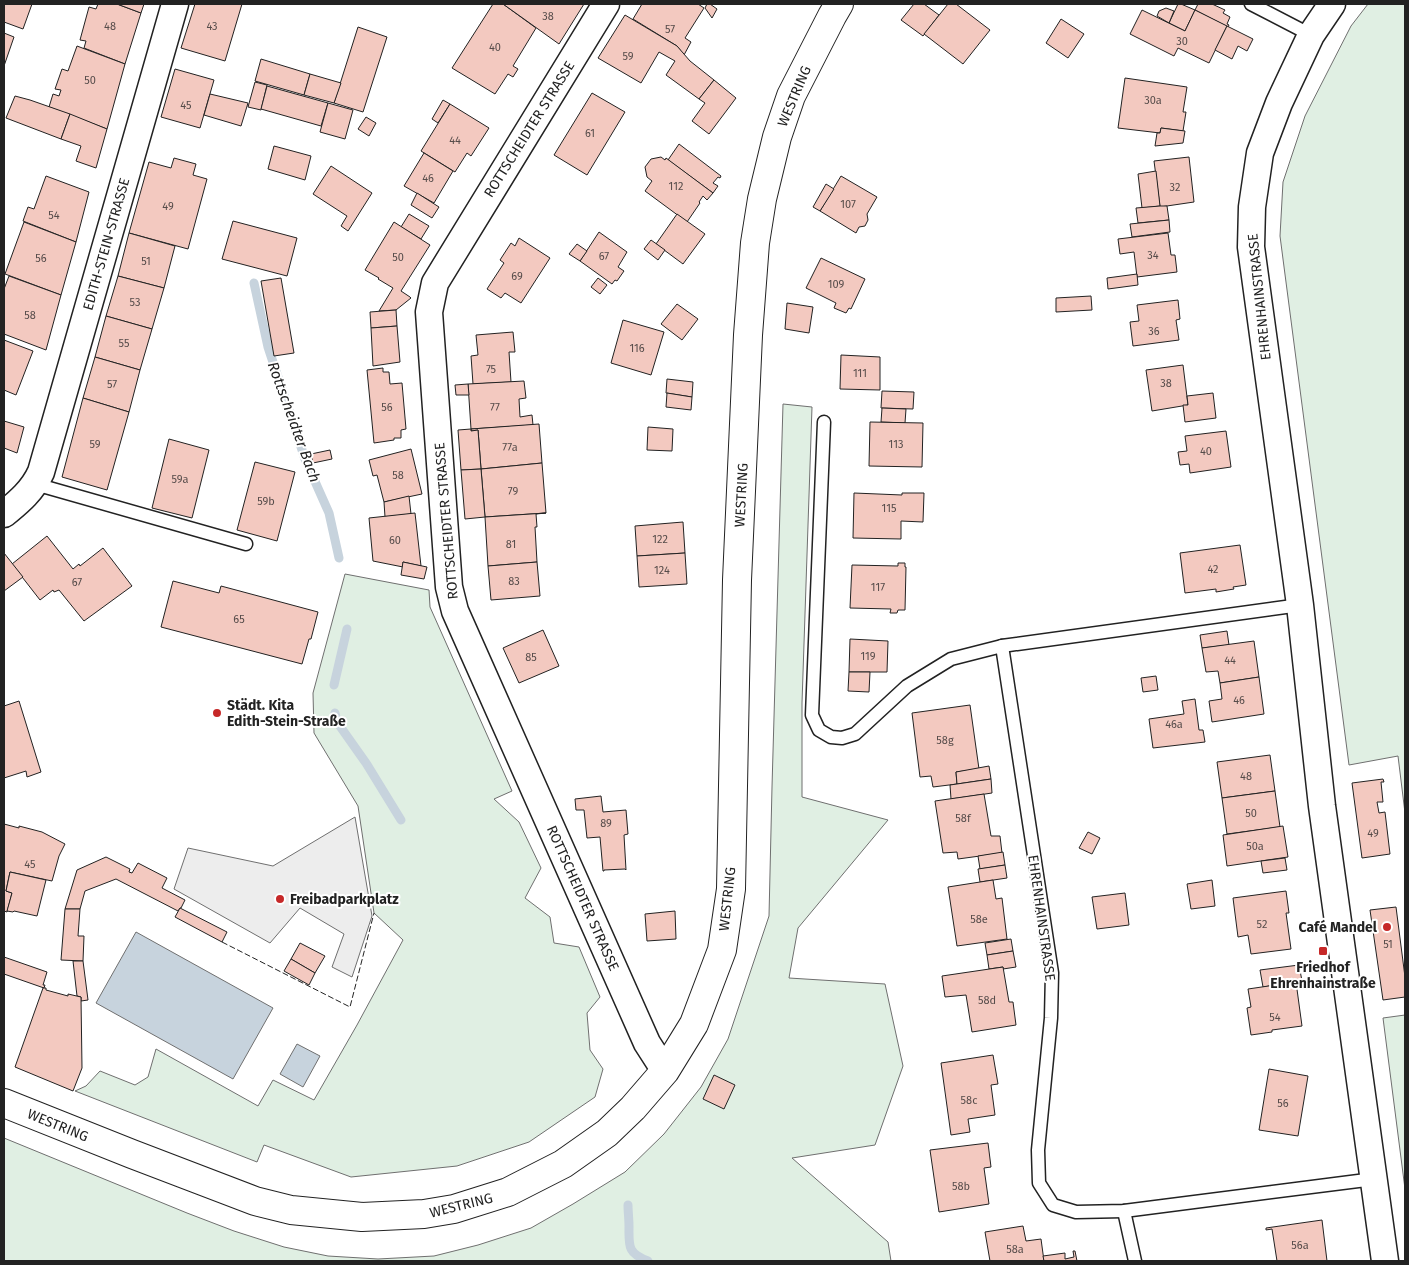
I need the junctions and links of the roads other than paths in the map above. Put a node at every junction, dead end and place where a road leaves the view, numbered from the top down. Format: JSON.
{"nodes":[{"id":1,"x":175,"y":4,"type":"edge"},
{"id":2,"x":606,"y":4,"type":"edge"},
{"id":3,"x":840,"y":4,"type":"edge"},
{"id":4,"x":1251,"y":4,"type":"edge"},
{"id":5,"x":1332,"y":4,"type":"edge"},
{"id":6,"x":1311,"y":34,"type":"junction"},
{"id":7,"x":824,"y":422,"type":"dead end"},
{"id":8,"x":35,"y":484,"type":"junction"},
{"id":9,"x":4,"y":514,"type":"edge"},
{"id":10,"x":246,"y":544,"type":"dead end"},
{"id":11,"x":1300,"y":605,"type":"junction"},
{"id":12,"x":1002,"y":646,"type":"junction"},
{"id":13,"x":665,"y":1071,"type":"junction"},
{"id":14,"x":4,"y":1103,"type":"edge"},
{"id":15,"x":1374,"y":1178,"type":"junction"},
{"id":16,"x":1124,"y":1212,"type":"junction"},
{"id":17,"x":1135,"y":1261,"type":"edge"},
{"id":18,"x":1385,"y":1261,"type":"edge"}],
"edges":[{"from":1,"to":8,"type":"street","name":"EDITH-STEIN-STRASSE"},
{"from":2,"to":13,"type":"street","name":"ROTTSCHEIDTER STRASSE"},
{"from":3,"to":13,"type":"main road","name":"WESTRING"},
{"from":4,"to":6,"type":"lane"},
{"from":5,"to":6,"type":"street","name":"EHRENHAINSTRASSE"},
{"from":6,"to":11,"type":"street","name":"EHRENHAINSTRASSE"},
{"from":7,"to":12,"type":"lane"},
{"from":8,"to":9,"type":"street","name":"EDITH-STEIN-STRASSE"},
{"from":8,"to":10,"type":"lane"},
{"from":11,"to":12,"type":"lane"},
{"from":11,"to":15,"type":"street","name":"EHRENHAINSTRASSE"},
{"from":12,"to":16,"type":"lane","name":"EHRENHAINSTRASSE"},
{"from":13,"to":14,"type":"main road","name":"WESTRING"},
{"from":15,"to":16,"type":"lane","name":"EHRENHAINSTRASSE"},
{"from":15,"to":18,"type":"street","name":"EHRENHAINSTRASSE"},
{"from":16,"to":17,"type":"lane"}]}
